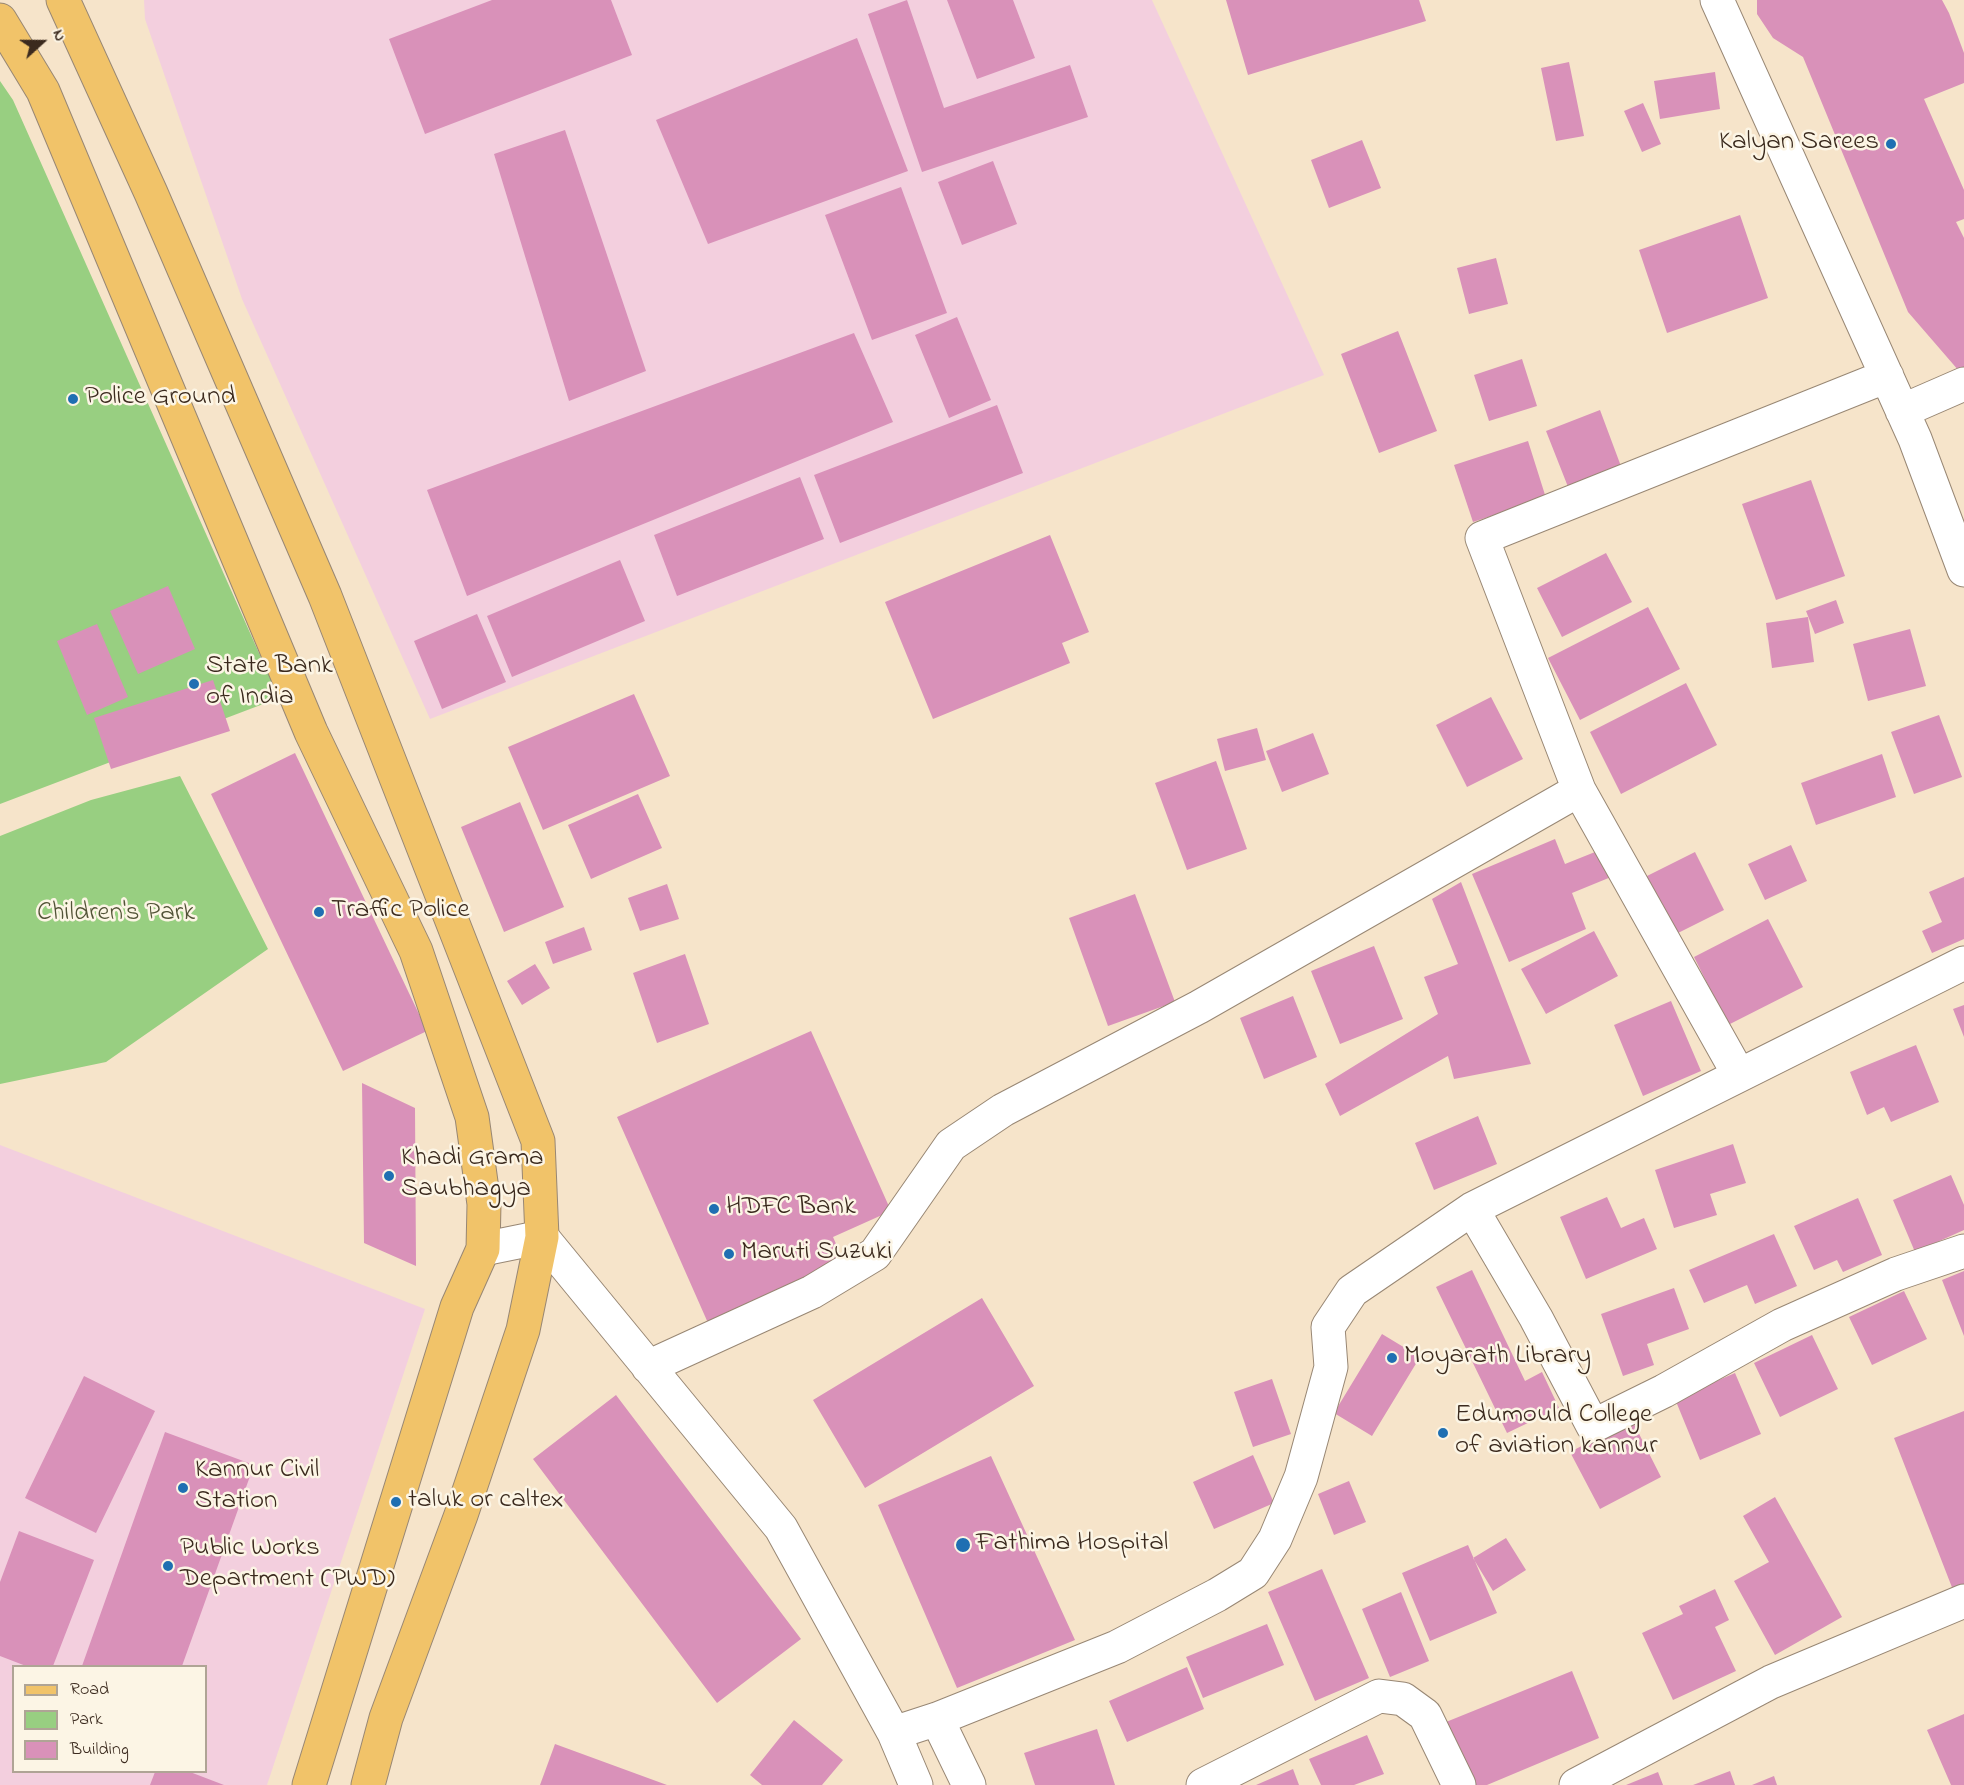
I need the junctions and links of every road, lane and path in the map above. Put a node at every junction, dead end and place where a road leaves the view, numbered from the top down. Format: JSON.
{"nodes":[{"id":1,"x":63,"y":0,"type":"edge"},
{"id":2,"x":1717,"y":0,"type":"edge"},
{"id":3,"x":0,"y":20,"type":"edge"},
{"id":4,"x":1887,"y":376,"type":"junction"},
{"id":5,"x":1964,"y":384,"type":"edge"},
{"id":6,"x":1902,"y":411,"type":"junction"},
{"id":7,"x":1964,"y":570,"type":"edge"},
{"id":8,"x":1579,"y":790,"type":"junction"},
{"id":9,"x":1964,"y":963,"type":"edge"},
{"id":10,"x":1740,"y":1075,"type":"junction"},
{"id":11,"x":1472,"y":1209,"type":"junction"},
{"id":12,"x":542,"y":1237,"type":"junction"},
{"id":13,"x":483,"y":1249,"type":"junction"},
{"id":14,"x":1964,"y":1251,"type":"edge"},
{"id":15,"x":648,"y":1367,"type":"junction"},
{"id":16,"x":1964,"y":1601,"type":"edge"},
{"id":17,"x":937,"y":1719,"type":"junction"},
{"id":18,"x":894,"y":1733,"type":"junction"},
{"id":19,"x":309,"y":1785,"type":"edge"},
{"id":20,"x":368,"y":1785,"type":"edge"},
{"id":21,"x":916,"y":1785,"type":"edge"},
{"id":22,"x":969,"y":1785,"type":"edge"},
{"id":23,"x":1203,"y":1785,"type":"edge"},
{"id":24,"x":1459,"y":1785,"type":"edge"},
{"id":25,"x":1576,"y":1785,"type":"edge"}],
"edges":[{"from":1,"to":12,"type":"main road"},
{"from":2,"to":4,"type":"street"},
{"from":3,"to":13,"type":"main road"},
{"from":4,"to":6,"type":"street"},
{"from":4,"to":8,"type":"street"},
{"from":5,"to":6,"type":"street"},
{"from":6,"to":7,"type":"street"},
{"from":8,"to":10,"type":"street"},
{"from":8,"to":15,"type":"street"},
{"from":9,"to":10,"type":"street"},
{"from":10,"to":11,"type":"street"},
{"from":11,"to":14,"type":"street"},
{"from":11,"to":17,"type":"street"},
{"from":12,"to":13,"type":"street"},
{"from":12,"to":15,"type":"street"},
{"from":12,"to":20,"type":"main road"},
{"from":13,"to":19,"type":"main road"},
{"from":15,"to":18,"type":"street"},
{"from":16,"to":25,"type":"street"},
{"from":17,"to":18,"type":"street"},
{"from":17,"to":22,"type":"street"},
{"from":18,"to":21,"type":"street"},
{"from":23,"to":24,"type":"street"}]}
